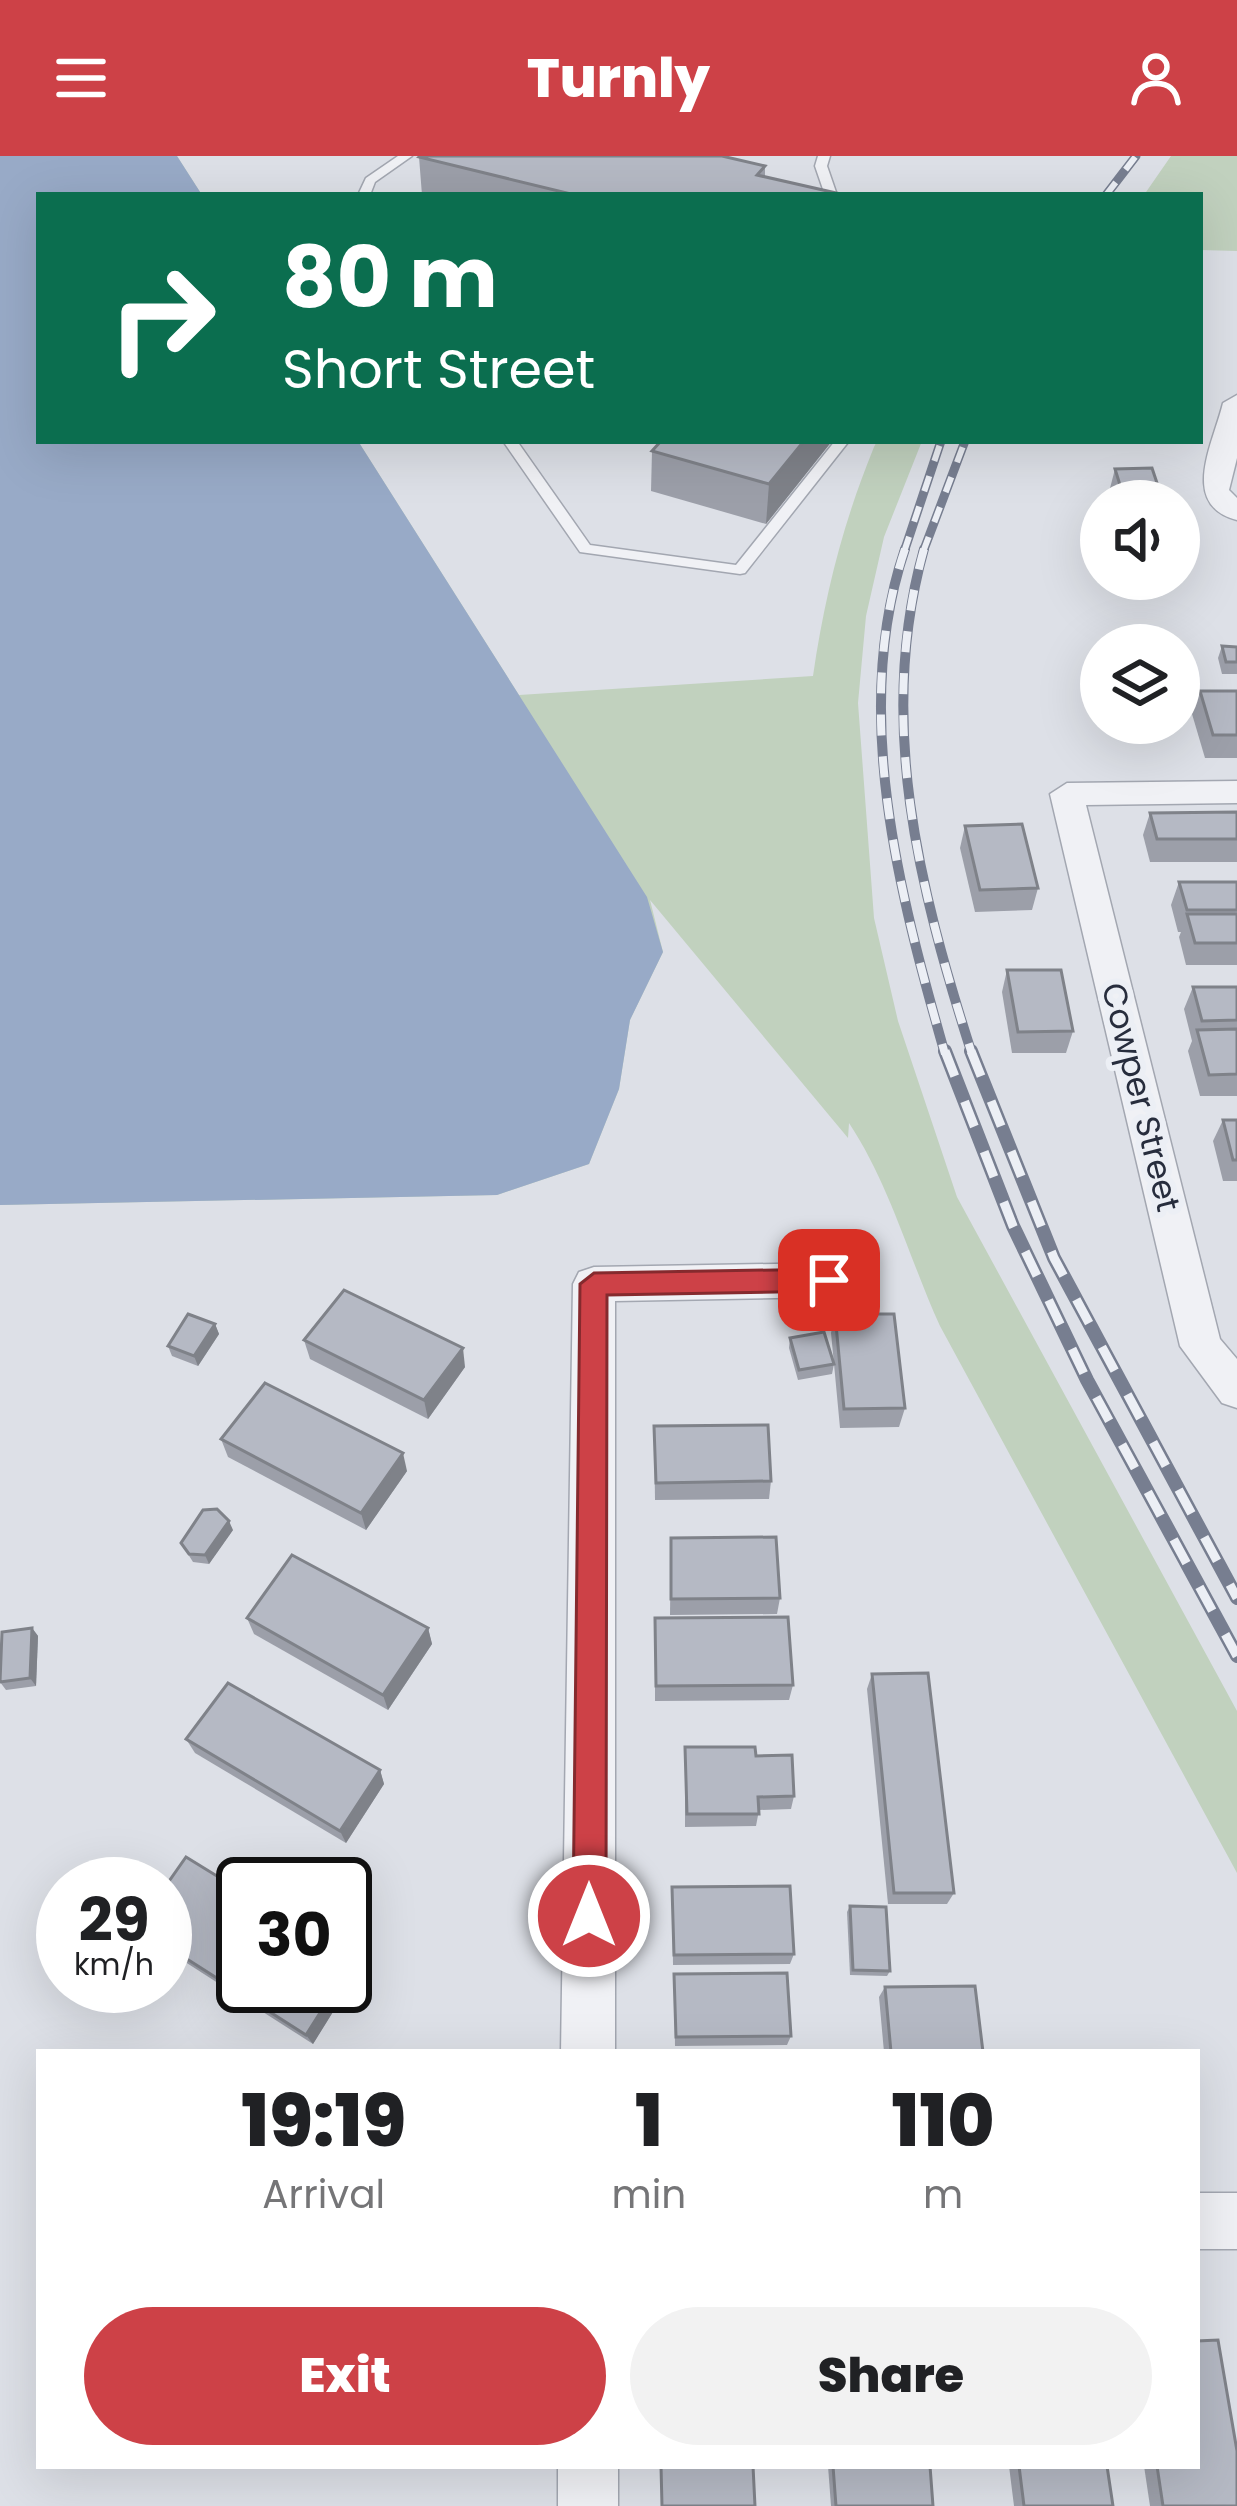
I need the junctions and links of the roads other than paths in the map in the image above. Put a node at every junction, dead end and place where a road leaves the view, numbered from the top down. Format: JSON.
{"nodes":[{"id":1,"x":406,"y":156,"type":"edge"},
{"id":2,"x":824,"y":156,"type":"edge"},
{"id":3,"x":365,"y":192,"type":"edge"},
{"id":4,"x":830,"y":192,"type":"edge"},
{"id":5,"x":1237,"y":404,"type":"edge"},
{"id":6,"x":512,"y":444,"type":"edge"},
{"id":7,"x":840,"y":444,"type":"edge"},
{"id":8,"x":1237,"y":511,"type":"edge"},
{"id":9,"x":1237,"y":792,"type":"edge"},
{"id":10,"x":829,"y":1280,"type":"dead end"},
{"id":11,"x":1237,"y":1390,"type":"edge"},
{"id":12,"x":588,"y":2049,"type":"edge"},
{"id":13,"x":1200,"y":2221,"type":"edge"},
{"id":14,"x":1237,"y":2221,"type":"edge"},
{"id":15,"x":588,"y":2469,"type":"edge"},
{"id":16,"x":588,"y":2506,"type":"edge"}],
"edges":[{"from":1,"to":3,"type":"lane"},
{"from":2,"to":4,"type":"lane"},
{"from":5,"to":8,"type":"street"},
{"from":6,"to":7,"type":"lane"},
{"from":9,"to":11,"type":"street","name":"Cowper Street"},
{"from":10,"to":12,"type":"street"},
{"from":13,"to":14,"type":"street"},
{"from":15,"to":16,"type":"street"}]}
